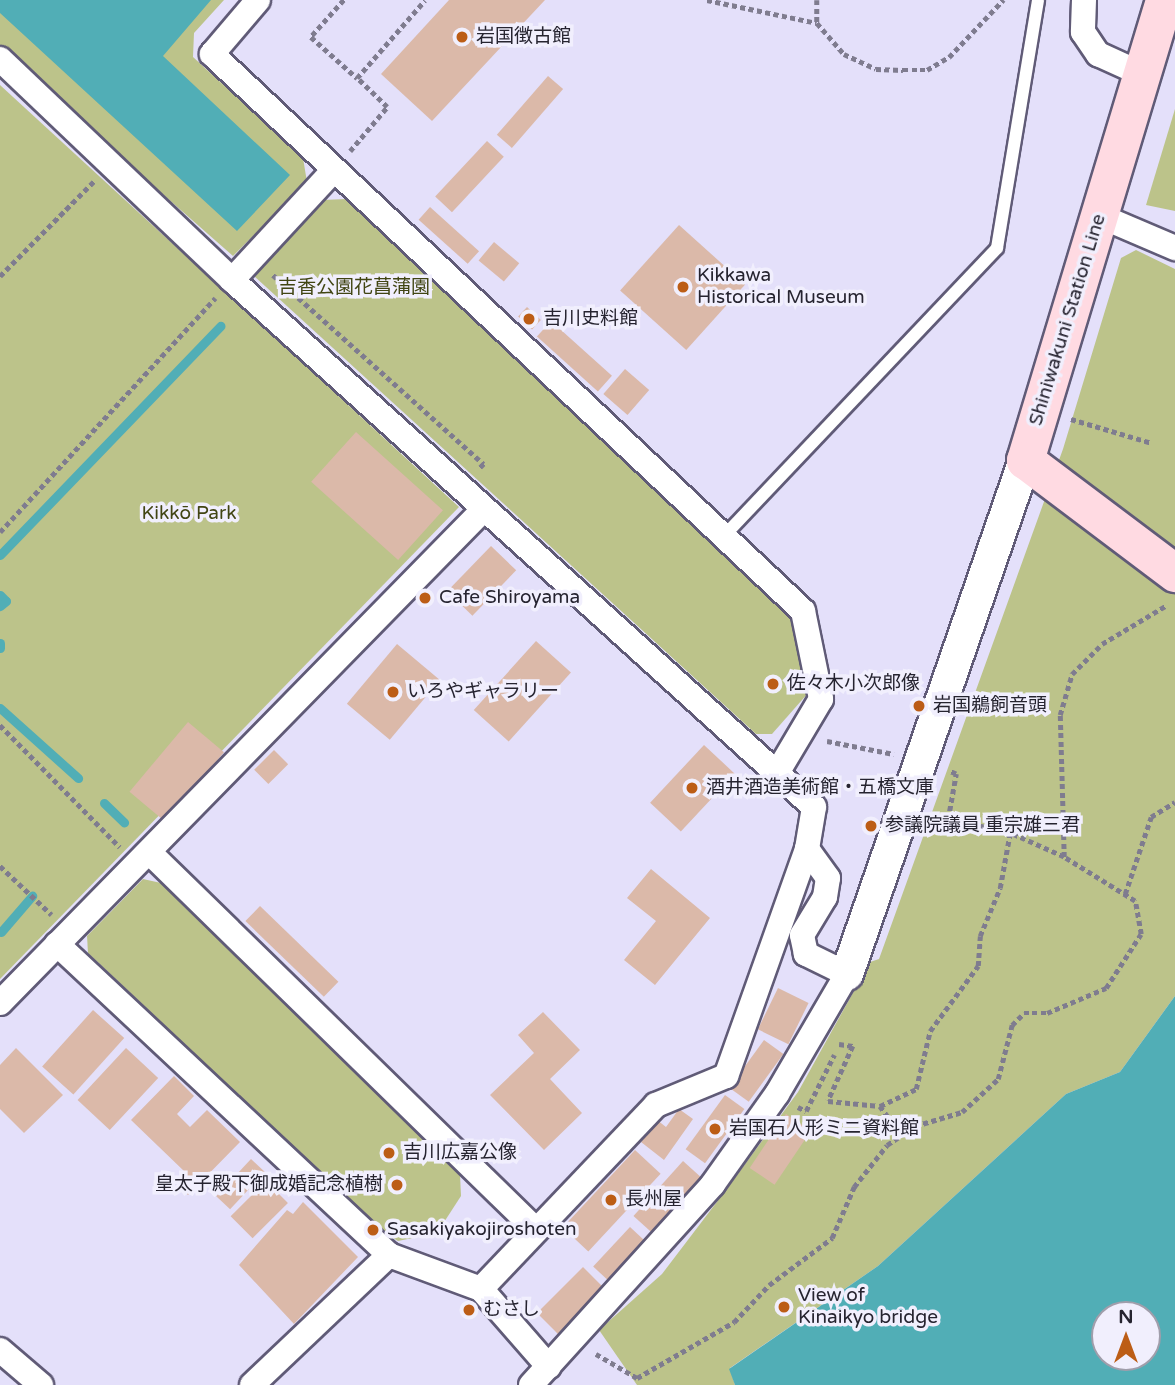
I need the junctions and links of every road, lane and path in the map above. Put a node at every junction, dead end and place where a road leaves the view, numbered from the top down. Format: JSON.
{"nodes":[{"id":1,"x":258,"y":0,"type":"edge"},
{"id":2,"x":344,"y":0,"type":"edge"},
{"id":3,"x":425,"y":0,"type":"edge"},
{"id":4,"x":707,"y":0,"type":"edge"},
{"id":5,"x":817,"y":0,"type":"edge"},
{"id":6,"x":1003,"y":0,"type":"edge"},
{"id":7,"x":1038,"y":0,"type":"edge"},
{"id":8,"x":1084,"y":0,"type":"edge"},
{"id":9,"x":1164,"y":0,"type":"edge"},
{"id":10,"x":817,"y":23,"type":"junction"},
{"id":11,"x":0,"y":59,"type":"edge"},
{"id":12,"x":1144,"y":75,"type":"junction"},
{"id":13,"x":357,"y":78,"type":"junction"},
{"id":14,"x":112,"y":163,"type":"junction"},
{"id":15,"x":332,"y":172,"type":"junction"},
{"id":16,"x":1100,"y":216,"type":"junction"},
{"id":17,"x":1175,"y":248,"type":"edge"},
{"id":18,"x":273,"y":275,"type":"dead end"},
{"id":19,"x":0,"y":276,"type":"edge"},
{"id":20,"x":232,"y":279,"type":"junction"},
{"id":21,"x":1040,"y":411,"type":"junction"},
{"id":22,"x":1152,"y":443,"type":"dead end"},
{"id":23,"x":1025,"y":460,"type":"junction"},
{"id":24,"x":484,"y":464,"type":"dead end"},
{"id":25,"x":483,"y":510,"type":"junction"},
{"id":26,"x":0,"y":532,"type":"edge"},
{"id":27,"x":723,"y":537,"type":"junction"},
{"id":28,"x":1165,"y":565,"type":"edge"},
{"id":29,"x":1175,"y":603,"type":"edge"},
{"id":30,"x":0,"y":725,"type":"edge"},
{"id":31,"x":804,"y":727,"type":"junction"},
{"id":32,"x":924,"y":760,"type":"junction"},
{"id":33,"x":777,"y":773,"type":"junction"},
{"id":34,"x":1175,"y":802,"type":"edge"},
{"id":35,"x":948,"y":819,"type":"dead end"},
{"id":36,"x":1010,"y":833,"type":"junction"},
{"id":37,"x":807,"y":849,"type":"junction"},
{"id":38,"x":1065,"y":857,"type":"junction"},
{"id":39,"x":143,"y":858,"type":"junction"},
{"id":40,"x":0,"y":866,"type":"edge"},
{"id":41,"x":1125,"y":894,"type":"junction"},
{"id":42,"x":64,"y":938,"type":"junction"},
{"id":43,"x":847,"y":974,"type":"junction"},
{"id":44,"x":0,"y":1003,"type":"edge"},
{"id":45,"x":777,"y":1094,"type":"junction"},
{"id":46,"x":880,"y":1106,"type":"junction"},
{"id":47,"x":901,"y":1134,"type":"junction"},
{"id":48,"x":535,"y":1229,"type":"junction"},
{"id":49,"x":389,"y":1255,"type":"junction"},
{"id":50,"x":481,"y":1289,"type":"junction"},
{"id":51,"x":0,"y":1350,"type":"edge"},
{"id":52,"x":613,"y":1362,"type":"dead end"},
{"id":53,"x":549,"y":1367,"type":"junction"},
{"id":54,"x":41,"y":1385,"type":"edge"},
{"id":55,"x":252,"y":1385,"type":"edge"},
{"id":56,"x":531,"y":1385,"type":"edge"}],
"edges":[{"from":1,"to":15,"type":"street"},
{"from":2,"to":13,"type":"path"},
{"from":3,"to":13,"type":"path"},
{"from":4,"to":10,"type":"path"},
{"from":5,"to":10,"type":"path"},
{"from":6,"to":10,"type":"path"},
{"from":7,"to":27,"type":"lane"},
{"from":8,"to":12,"type":"street"},
{"from":9,"to":12,"type":"main road","name":"Shiniwakuni Station Line"},
{"from":11,"to":14,"type":"street"},
{"from":12,"to":16,"type":"main road","name":"Shiniwakuni Station Line"},
{"from":13,"to":15,"type":"path"},
{"from":14,"to":19,"type":"path"},
{"from":14,"to":20,"type":"street"},
{"from":15,"to":20,"type":"street"},
{"from":15,"to":27,"type":"street"},
{"from":16,"to":17,"type":"street"},
{"from":16,"to":21,"type":"main road","name":"Shiniwakuni Station Line"},
{"from":18,"to":24,"type":"path"},
{"from":20,"to":25,"type":"street"},
{"from":20,"to":26,"type":"path"},
{"from":21,"to":22,"type":"path"},
{"from":21,"to":23,"type":"main road","name":"Shiniwakuni Station Line"},
{"from":23,"to":28,"type":"main road"},
{"from":23,"to":32,"type":"street"},
{"from":25,"to":33,"type":"street"},
{"from":25,"to":39,"type":"street"},
{"from":27,"to":31,"type":"street"},
{"from":29,"to":38,"type":"path"},
{"from":30,"to":39,"type":"path"},
{"from":31,"to":32,"type":"path"},
{"from":31,"to":33,"type":"street"},
{"from":32,"to":43,"type":"street"},
{"from":33,"to":37,"type":"street"},
{"from":34,"to":41,"type":"path"},
{"from":35,"to":36,"type":"path"},
{"from":36,"to":38,"type":"path"},
{"from":36,"to":46,"type":"path"},
{"from":37,"to":43,"type":"street"},
{"from":37,"to":48,"type":"street"},
{"from":38,"to":41,"type":"path"},
{"from":39,"to":42,"type":"street"},
{"from":39,"to":48,"type":"street"},
{"from":40,"to":42,"type":"path"},
{"from":41,"to":47,"type":"path"},
{"from":42,"to":44,"type":"street"},
{"from":42,"to":49,"type":"street"},
{"from":43,"to":45,"type":"street"},
{"from":45,"to":46,"type":"path"},
{"from":45,"to":53,"type":"street"},
{"from":46,"to":47,"type":"path"},
{"from":47,"to":52,"type":"path"},
{"from":48,"to":50,"type":"street"},
{"from":49,"to":50,"type":"street"},
{"from":49,"to":55,"type":"street"},
{"from":50,"to":53,"type":"street"},
{"from":51,"to":54,"type":"street"},
{"from":53,"to":56,"type":"street"}]}
